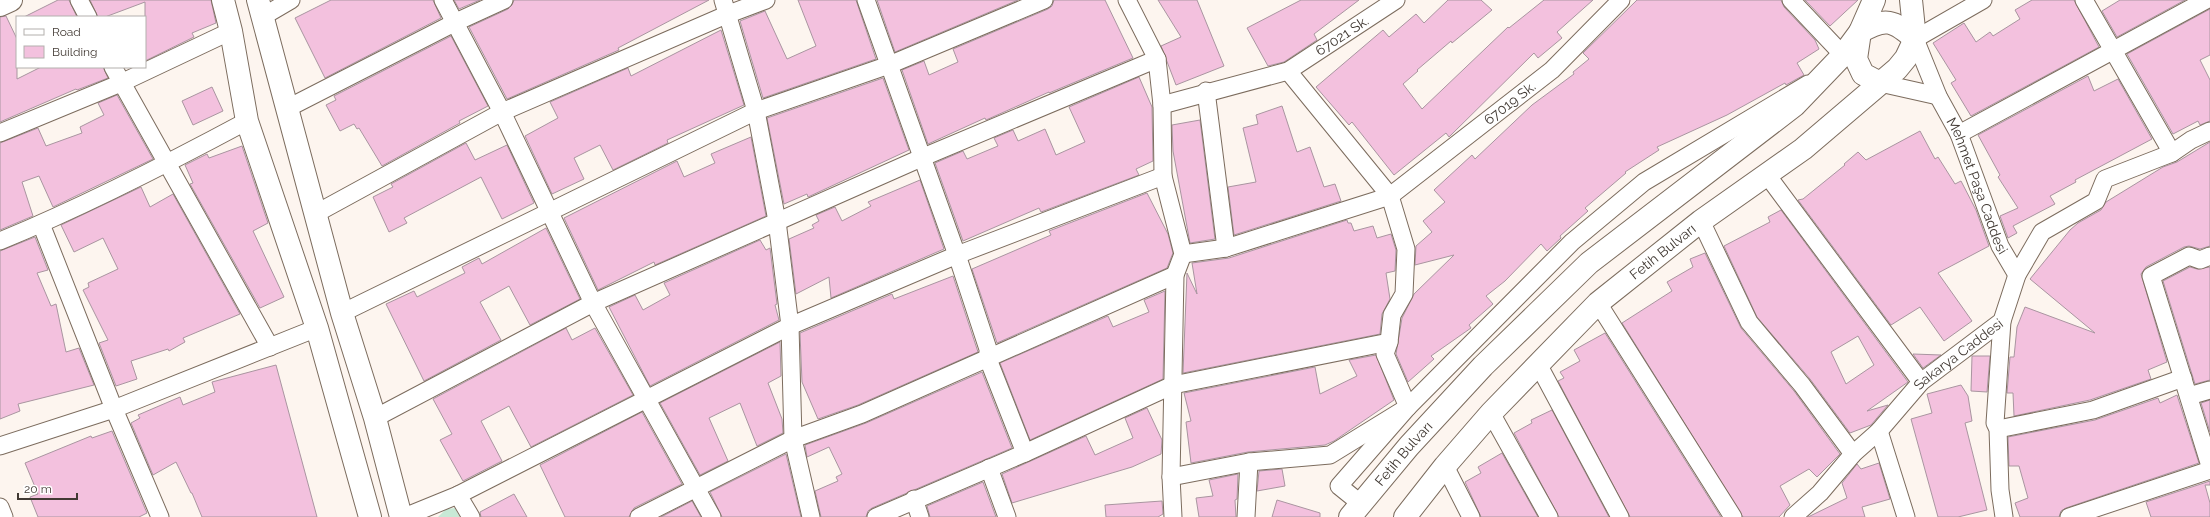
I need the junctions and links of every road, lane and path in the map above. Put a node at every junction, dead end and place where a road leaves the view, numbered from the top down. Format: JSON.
{"nodes":[{"id":1,"x":11,"y":0,"type":"edge"},
{"id":2,"x":79,"y":0,"type":"edge"},
{"id":3,"x":223,"y":0,"type":"edge"},
{"id":4,"x":291,"y":0,"type":"edge"},
{"id":5,"x":443,"y":0,"type":"edge"},
{"id":6,"x":504,"y":0,"type":"edge"},
{"id":7,"x":766,"y":0,"type":"edge"},
{"id":8,"x":866,"y":0,"type":"edge"},
{"id":9,"x":1044,"y":0,"type":"edge"},
{"id":10,"x":1127,"y":0,"type":"edge"},
{"id":11,"x":1396,"y":0,"type":"edge"},
{"id":12,"x":1620,"y":0,"type":"edge"},
{"id":13,"x":1791,"y":0,"type":"edge"},
{"id":14,"x":1874,"y":0,"type":"edge"},
{"id":15,"x":1911,"y":0,"type":"edge"},
{"id":16,"x":1982,"y":0,"type":"edge"},
{"id":17,"x":2084,"y":0,"type":"edge"},
{"id":18,"x":2206,"y":0,"type":"edge"},
{"id":19,"x":0,"y":4,"type":"edge"},
{"id":20,"x":260,"y":8,"type":"edge"},
{"id":21,"x":725,"y":8,"type":"edge"},
{"id":22,"x":87,"y":16,"type":"edge"},
{"id":23,"x":456,"y":22,"type":"junction"},
{"id":24,"x":232,"y":32,"type":"junction"},
{"id":25,"x":1860,"y":32,"type":"junction"},
{"id":26,"x":1915,"y":39,"type":"junction"},
{"id":27,"x":2113,"y":51,"type":"junction"},
{"id":28,"x":1843,"y":55,"type":"junction"},
{"id":29,"x":1157,"y":59,"type":"junction"},
{"id":30,"x":889,"y":64,"type":"junction"},
{"id":31,"x":114,"y":68,"type":"edge"},
{"id":32,"x":1288,"y":72,"type":"junction"},
{"id":33,"x":1823,"y":75,"type":"junction"},
{"id":34,"x":121,"y":83,"type":"junction"},
{"id":35,"x":1880,"y":83,"type":"junction"},
{"id":36,"x":1206,"y":91,"type":"junction"},
{"id":37,"x":1938,"y":96,"type":"junction"},
{"id":38,"x":1162,"y":105,"type":"junction"},
{"id":39,"x":286,"y":109,"type":"junction"},
{"id":40,"x":756,"y":111,"type":"junction"},
{"id":41,"x":502,"y":112,"type":"junction"},
{"id":42,"x":248,"y":121,"type":"junction"},
{"id":43,"x":2210,"y":131,"type":"edge"},
{"id":44,"x":0,"y":133,"type":"edge"},
{"id":45,"x":1959,"y":134,"type":"junction"},
{"id":46,"x":2172,"y":153,"type":"junction"},
{"id":47,"x":921,"y":158,"type":"junction"},
{"id":48,"x":168,"y":163,"type":"junction"},
{"id":49,"x":1163,"y":176,"type":"junction"},
{"id":50,"x":1767,"y":176,"type":"junction"},
{"id":51,"x":1390,"y":196,"type":"junction"},
{"id":52,"x":549,"y":211,"type":"junction"},
{"id":53,"x":315,"y":214,"type":"junction"},
{"id":54,"x":777,"y":221,"type":"junction"},
{"id":55,"x":1701,"y":221,"type":"junction"},
{"id":56,"x":41,"y":224,"type":"junction"},
{"id":57,"x":0,"y":241,"type":"edge"},
{"id":58,"x":1226,"y":248,"type":"junction"},
{"id":59,"x":1183,"y":254,"type":"junction"},
{"id":60,"x":957,"y":255,"type":"junction"},
{"id":61,"x":2210,"y":256,"type":"edge"},
{"id":62,"x":1175,"y":275,"type":"junction"},
{"id":63,"x":2018,"y":275,"type":"junction"},
{"id":64,"x":592,"y":303,"type":"junction"},
{"id":65,"x":1598,"y":303,"type":"junction"},
{"id":66,"x":342,"y":313,"type":"junction"},
{"id":67,"x":2002,"y":321,"type":"junction"},
{"id":68,"x":790,"y":326,"type":"junction"},
{"id":69,"x":317,"y":328,"type":"junction"},
{"id":70,"x":1389,"y":342,"type":"junction"},
{"id":71,"x":270,"y":347,"type":"junction"},
{"id":72,"x":988,"y":359,"type":"junction"},
{"id":73,"x":1538,"y":364,"type":"junction"},
{"id":74,"x":2183,"y":378,"type":"junction"},
{"id":75,"x":1921,"y":382,"type":"junction"},
{"id":76,"x":1173,"y":385,"type":"junction"},
{"id":77,"x":2210,"y":390,"type":"edge"},
{"id":78,"x":2189,"y":396,"type":"junction"},
{"id":79,"x":645,"y":400,"type":"junction"},
{"id":80,"x":1408,"y":406,"type":"junction"},
{"id":81,"x":114,"y":409,"type":"junction"},
{"id":82,"x":1491,"y":412,"type":"junction"},
{"id":83,"x":375,"y":418,"type":"junction"},
{"id":84,"x":1998,"y":430,"type":"junction"},
{"id":85,"x":1879,"y":431,"type":"junction"},
{"id":86,"x":793,"y":439,"type":"junction"},
{"id":87,"x":0,"y":446,"type":"edge"},
{"id":88,"x":1025,"y":453,"type":"junction"},
{"id":89,"x":1853,"y":454,"type":"junction"},
{"id":90,"x":1249,"y":462,"type":"junction"},
{"id":91,"x":1445,"y":466,"type":"junction"},
{"id":92,"x":2210,"y":466,"type":"edge"},
{"id":93,"x":989,"y":468,"type":"junction"},
{"id":94,"x":2210,"y":470,"type":"edge"},
{"id":95,"x":1171,"y":477,"type":"junction"},
{"id":96,"x":696,"y":489,"type":"junction"},
{"id":97,"x":458,"y":495,"type":"junction"},
{"id":98,"x":914,"y":499,"type":"junction"},
{"id":99,"x":0,"y":507,"type":"edge"},
{"id":100,"x":1355,"y":510,"type":"edge"},
{"id":101,"x":4,"y":517,"type":"edge"},
{"id":102,"x":160,"y":517,"type":"edge"},
{"id":103,"x":370,"y":517,"type":"edge"},
{"id":104,"x":401,"y":517,"type":"edge"},
{"id":105,"x":404,"y":517,"type":"edge"},
{"id":106,"x":471,"y":517,"type":"edge"},
{"id":107,"x":639,"y":517,"type":"edge"},
{"id":108,"x":712,"y":517,"type":"edge"},
{"id":109,"x":811,"y":517,"type":"edge"},
{"id":110,"x":876,"y":517,"type":"edge"},
{"id":111,"x":920,"y":517,"type":"edge"},
{"id":112,"x":1007,"y":517,"type":"edge"},
{"id":113,"x":1173,"y":517,"type":"edge"},
{"id":114,"x":1246,"y":517,"type":"edge"},
{"id":115,"x":1405,"y":517,"type":"edge"},
{"id":116,"x":1471,"y":517,"type":"edge"},
{"id":117,"x":1549,"y":517,"type":"edge"},
{"id":118,"x":1620,"y":517,"type":"edge"},
{"id":119,"x":1733,"y":517,"type":"edge"},
{"id":120,"x":1792,"y":517,"type":"edge"},
{"id":121,"x":1906,"y":517,"type":"edge"},
{"id":122,"x":2004,"y":517,"type":"edge"},
{"id":123,"x":2069,"y":517,"type":"edge"}],
"edges":[{"from":1,"to":19,"type":"main road"},
{"from":2,"to":22,"type":"street"},
{"from":3,"to":24,"type":"main road"},
{"from":4,"to":20,"type":"street"},
{"from":5,"to":23,"type":"street"},
{"from":6,"to":23,"type":"street"},
{"from":7,"to":21,"type":"street"},
{"from":8,"to":30,"type":"street"},
{"from":9,"to":30,"type":"street"},
{"from":10,"to":29,"type":"street"},
{"from":11,"to":32,"type":"street","name":"67021 Sk."},
{"from":12,"to":51,"type":"street","name":"67019 Sk."},
{"from":13,"to":28,"type":"street"},
{"from":14,"to":25,"type":"main road","name":"Fetih Bulvarı"},
{"from":15,"to":26,"type":"main road"},
{"from":16,"to":26,"type":"street"},
{"from":17,"to":27,"type":"street"},
{"from":18,"to":27,"type":"street"},
{"from":20,"to":39,"type":"main road"},
{"from":21,"to":40,"type":"street"},
{"from":21,"to":41,"type":"street"},
{"from":23,"to":39,"type":"street"},
{"from":23,"to":41,"type":"street"},
{"from":24,"to":34,"type":"street"},
{"from":24,"to":42,"type":"main road"},
{"from":25,"to":26,"type":"main road"},
{"from":25,"to":28,"type":"main road","name":"Fetih Bulvarı"},
{"from":25,"to":35,"type":"main road"},
{"from":26,"to":35,"type":"main road","name":"Fetih Bulvarı"},
{"from":26,"to":37,"type":"street","name":"Mehmet Paşa Caddesi"},
{"from":27,"to":45,"type":"street"},
{"from":27,"to":46,"type":"street"},
{"from":28,"to":33,"type":"main road","name":"Fetih Bulvarı"},
{"from":29,"to":38,"type":"street"},
{"from":29,"to":47,"type":"street"},
{"from":30,"to":40,"type":"street"},
{"from":30,"to":47,"type":"street"},
{"from":31,"to":34,"type":"street"},
{"from":32,"to":36,"type":"street"},
{"from":32,"to":51,"type":"street"},
{"from":33,"to":80,"type":"street"},
{"from":33,"to":100,"type":"main road","name":"Fetih Bulvarı"},
{"from":34,"to":44,"type":"street"},
{"from":34,"to":48,"type":"street"},
{"from":35,"to":37,"type":"street"},
{"from":35,"to":50,"type":"main road","name":"Fetih Bulvarı"},
{"from":36,"to":38,"type":"street"},
{"from":36,"to":58,"type":"street"},
{"from":37,"to":45,"type":"street","name":"Mehmet Paşa Caddesi"},
{"from":38,"to":49,"type":"street"},
{"from":39,"to":53,"type":"main road"},
{"from":40,"to":52,"type":"street"},
{"from":40,"to":54,"type":"street"},
{"from":41,"to":52,"type":"street"},
{"from":41,"to":53,"type":"street"},
{"from":42,"to":48,"type":"street"},
{"from":42,"to":69,"type":"main road"},
{"from":43,"to":46,"type":"street","name":"Sakarya Caddesi"},
{"from":45,"to":63,"type":"street","name":"Mehmet Paşa Caddesi"},
{"from":46,"to":63,"type":"street","name":"Sakarya Caddesi"},
{"from":47,"to":54,"type":"street"},
{"from":47,"to":60,"type":"street"},
{"from":48,"to":56,"type":"street"},
{"from":48,"to":71,"type":"street"},
{"from":49,"to":59,"type":"street"},
{"from":49,"to":60,"type":"street"},
{"from":50,"to":55,"type":"main road","name":"Fetih Bulvarı"},
{"from":50,"to":75,"type":"street"},
{"from":51,"to":58,"type":"street"},
{"from":51,"to":70,"type":"street"},
{"from":52,"to":64,"type":"street"},
{"from":52,"to":66,"type":"street"},
{"from":53,"to":66,"type":"main road"},
{"from":54,"to":64,"type":"street"},
{"from":54,"to":68,"type":"street"},
{"from":55,"to":65,"type":"main road","name":"Fetih Bulvarı"},
{"from":55,"to":89,"type":"street"},
{"from":56,"to":57,"type":"street"},
{"from":56,"to":81,"type":"street"},
{"from":58,"to":59,"type":"street"},
{"from":59,"to":62,"type":"street"},
{"from":60,"to":68,"type":"street"},
{"from":60,"to":72,"type":"street"},
{"from":61,"to":74,"type":"street"},
{"from":62,"to":72,"type":"street"},
{"from":62,"to":76,"type":"street"},
{"from":63,"to":67,"type":"street","name":"Sakarya Caddesi"},
{"from":64,"to":79,"type":"street"},
{"from":64,"to":83,"type":"street"},
{"from":65,"to":73,"type":"main road","name":"Fetih Bulvarı"},
{"from":65,"to":119,"type":"street"},
{"from":66,"to":83,"type":"main road"},
{"from":67,"to":75,"type":"street","name":"Sakarya Caddesi"},
{"from":67,"to":84,"type":"street"},
{"from":68,"to":79,"type":"street"},
{"from":68,"to":86,"type":"street"},
{"from":69,"to":71,"type":"street"},
{"from":69,"to":103,"type":"main road"},
{"from":70,"to":76,"type":"street"},
{"from":70,"to":80,"type":"street"},
{"from":71,"to":81,"type":"street"},
{"from":72,"to":86,"type":"street"},
{"from":72,"to":88,"type":"street"},
{"from":73,"to":82,"type":"main road","name":"Fetih Bulvarı"},
{"from":73,"to":118,"type":"street"},
{"from":74,"to":78,"type":"street"},
{"from":74,"to":84,"type":"street"},
{"from":75,"to":85,"type":"street","name":"Sakarya Caddesi"},
{"from":76,"to":88,"type":"street"},
{"from":76,"to":95,"type":"street"},
{"from":77,"to":78,"type":"street"},
{"from":78,"to":92,"type":"street"},
{"from":79,"to":96,"type":"street"},
{"from":79,"to":97,"type":"street"},
{"from":80,"to":90,"type":"street"},
{"from":80,"to":100,"type":"street"},
{"from":81,"to":87,"type":"street"},
{"from":81,"to":102,"type":"street"},
{"from":82,"to":91,"type":"main road","name":"Fetih Bulvarı"},
{"from":82,"to":117,"type":"street"},
{"from":83,"to":104,"type":"main road"},
{"from":84,"to":122,"type":"street"},
{"from":85,"to":89,"type":"street","name":"Sakarya Caddesi"},
{"from":85,"to":121,"type":"street"},
{"from":86,"to":96,"type":"street"},
{"from":86,"to":109,"type":"street"},
{"from":88,"to":93,"type":"street"},
{"from":89,"to":120,"type":"street","name":"Sakarya Caddesi"},
{"from":90,"to":95,"type":"street"},
{"from":90,"to":114,"type":"street"},
{"from":91,"to":115,"type":"main road","name":"Fetih Bulvarı"},
{"from":91,"to":116,"type":"street"},
{"from":93,"to":98,"type":"street"},
{"from":93,"to":112,"type":"street"},
{"from":94,"to":123,"type":"street"},
{"from":95,"to":113,"type":"street"},
{"from":96,"to":107,"type":"street"},
{"from":96,"to":108,"type":"street"},
{"from":97,"to":105,"type":"street"},
{"from":97,"to":106,"type":"street"},
{"from":98,"to":110,"type":"street"},
{"from":98,"to":111,"type":"street"},
{"from":99,"to":101,"type":"street"}]}
